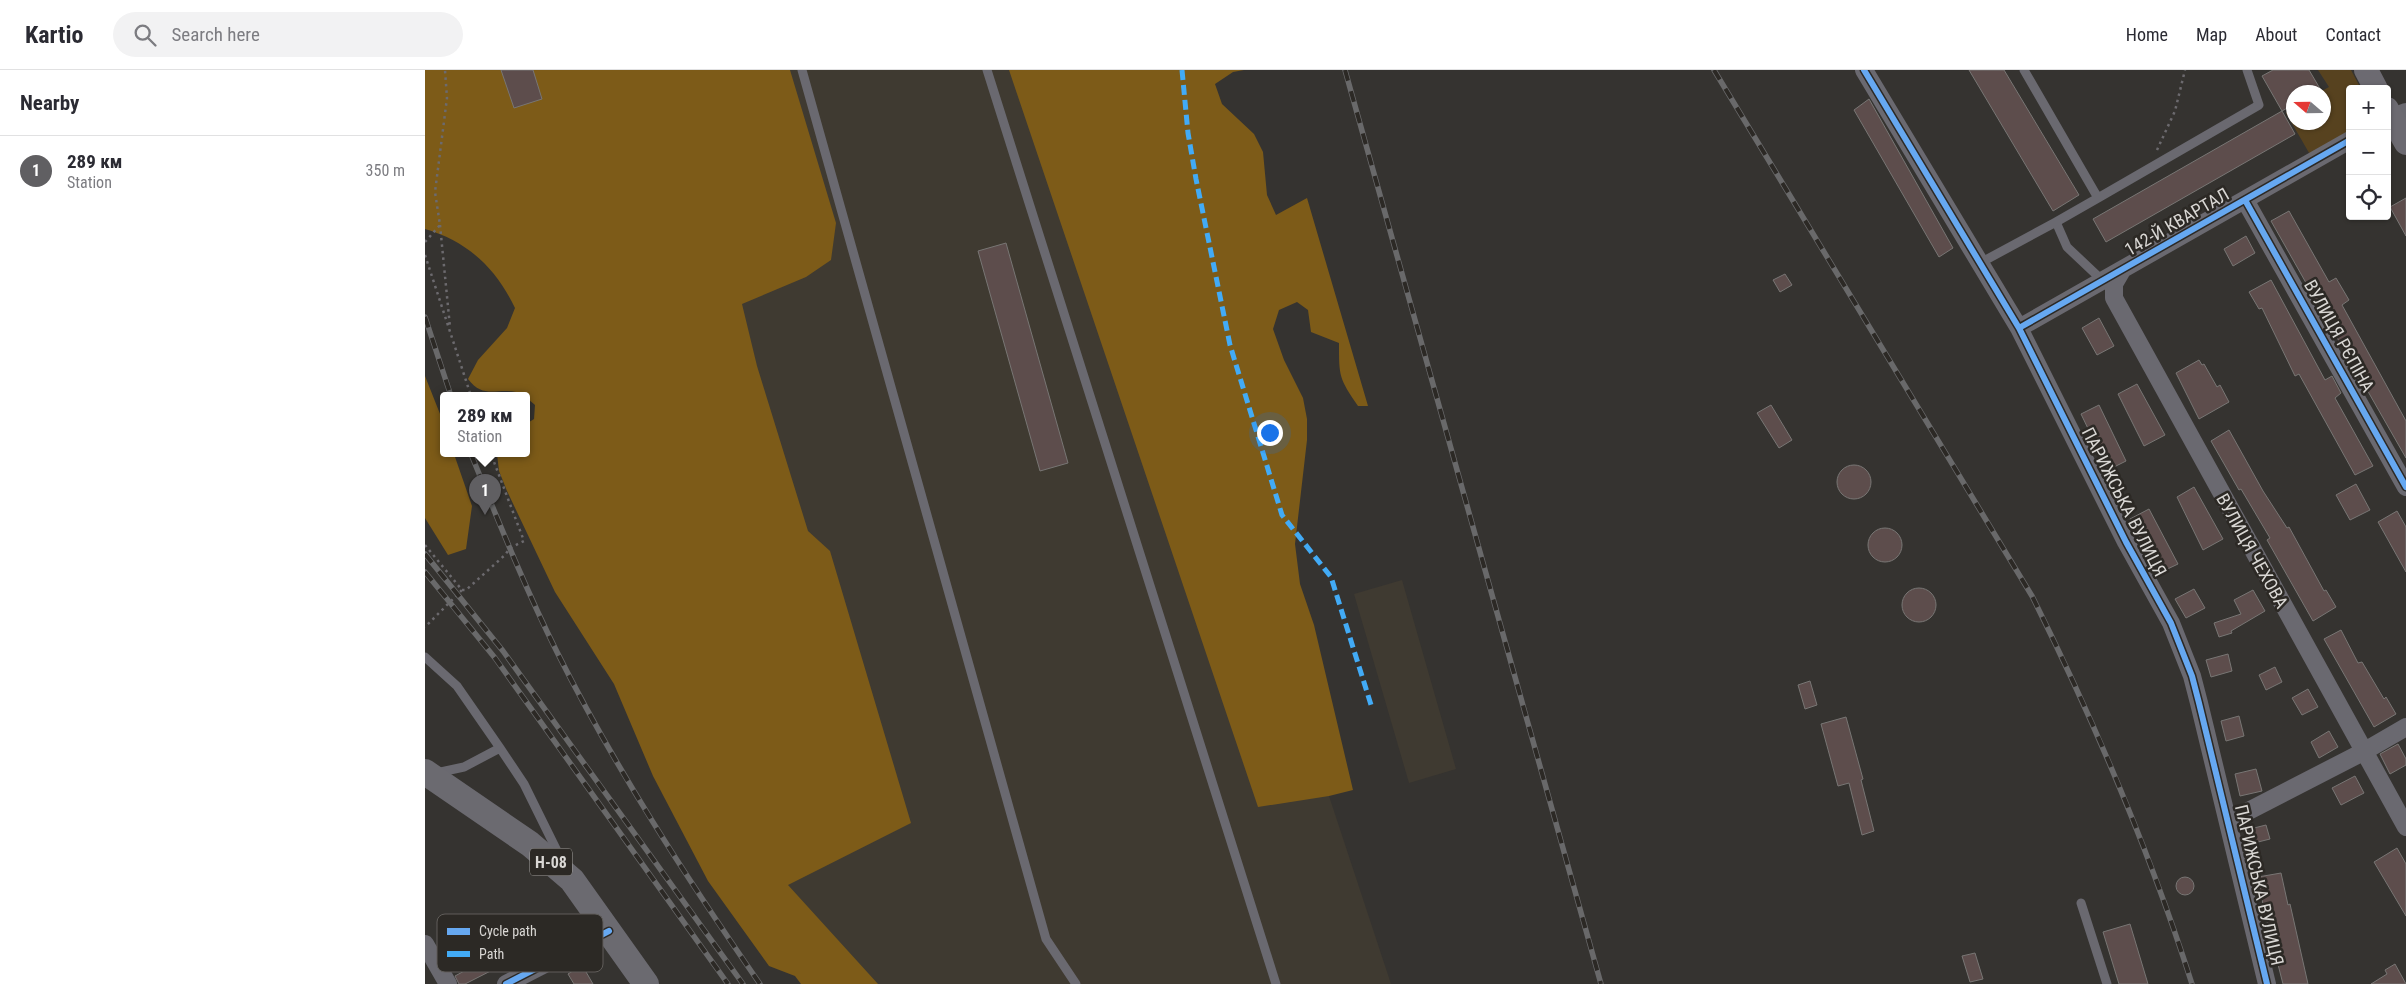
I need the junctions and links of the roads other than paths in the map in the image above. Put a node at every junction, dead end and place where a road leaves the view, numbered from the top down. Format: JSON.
{"nodes":[{"id":1,"x":802,"y":70,"type":"edge"},
{"id":2,"x":987,"y":70,"type":"edge"},
{"id":3,"x":1864,"y":70,"type":"edge"},
{"id":4,"x":2024,"y":70,"type":"edge"},
{"id":5,"x":2247,"y":70,"type":"edge"},
{"id":6,"x":2366,"y":70,"type":"edge"},
{"id":7,"x":2374,"y":85,"type":"edge"},
{"id":8,"x":2393,"y":114,"type":"edge"},
{"id":9,"x":2346,"y":142,"type":"edge"},
{"id":10,"x":2406,"y":142,"type":"edge"},
{"id":11,"x":2098,"y":198,"type":"junction"},
{"id":12,"x":2245,"y":200,"type":"junction"},
{"id":13,"x":2056,"y":222,"type":"junction"},
{"id":14,"x":1980,"y":263,"type":"junction"},
{"id":15,"x":2121,"y":272,"type":"junction"},
{"id":16,"x":2103,"y":282,"type":"junction"},
{"id":17,"x":2019,"y":328,"type":"junction"},
{"id":18,"x":2406,"y":487,"type":"edge"},
{"id":19,"x":425,"y":656,"type":"edge"},
{"id":20,"x":2406,"y":727,"type":"edge"},
{"id":21,"x":500,"y":748,"type":"junction"},
{"id":22,"x":2363,"y":752,"type":"junction"},
{"id":23,"x":427,"y":773,"type":"edge"},
{"id":24,"x":2229,"y":821,"type":"junction"},
{"id":25,"x":2406,"y":827,"type":"edge"},
{"id":26,"x":572,"y":880,"type":"junction"},
{"id":27,"x":2081,"y":903,"type":"dead end"},
{"id":28,"x":597,"y":914,"type":"edge"},
{"id":29,"x":603,"y":923,"type":"edge"},
{"id":30,"x":609,"y":931,"type":"junction"},
{"id":31,"x":603,"y":934,"type":"edge"},
{"id":32,"x":425,"y":944,"type":"edge"},
{"id":33,"x":437,"y":965,"type":"edge"},
{"id":34,"x":441,"y":972,"type":"edge"},
{"id":35,"x":529,"y":972,"type":"edge"},
{"id":36,"x":448,"y":984,"type":"edge"},
{"id":37,"x":506,"y":984,"type":"edge"},
{"id":38,"x":646,"y":984,"type":"edge"},
{"id":39,"x":1076,"y":984,"type":"edge"},
{"id":40,"x":1276,"y":984,"type":"edge"},
{"id":41,"x":2107,"y":984,"type":"edge"},
{"id":42,"x":2267,"y":984,"type":"edge"}],
"edges":[{"from":1,"to":39,"type":"lane"},
{"from":2,"to":40,"type":"lane"},
{"from":3,"to":14,"type":"street","name":"ПАРИЖСЬКА ВУЛИЦЯ"},
{"from":4,"to":11,"type":"lane"},
{"from":5,"to":11,"type":"lane"},
{"from":6,"to":7,"type":"street"},
{"from":8,"to":10,"type":"street"},
{"from":9,"to":12,"type":"street","name":"142-Й КВАРТАЛ"},
{"from":11,"to":13,"type":"lane"},
{"from":12,"to":15,"type":"street","name":"142-Й КВАРТАЛ"},
{"from":12,"to":18,"type":"street","name":"ВУЛИЦЯ РЄПІНА"},
{"from":13,"to":14,"type":"lane"},
{"from":13,"to":16,"type":"lane"},
{"from":14,"to":17,"type":"street","name":"ПАРИЖСЬКА ВУЛИЦЯ"},
{"from":15,"to":16,"type":"street","name":"142-Й КВАРТАЛ"},
{"from":15,"to":22,"type":"street","name":"ВУЛИЦЯ ЧЕХОВА"},
{"from":16,"to":17,"type":"street","name":"142-Й КВАРТАЛ"},
{"from":17,"to":24,"type":"street","name":"ПАРИЖСЬКА ВУЛИЦЯ"},
{"from":19,"to":21,"type":"lane"},
{"from":20,"to":22,"type":"street"},
{"from":21,"to":23,"type":"lane"},
{"from":21,"to":26,"type":"lane"},
{"from":22,"to":24,"type":"street"},
{"from":22,"to":25,"type":"street","name":"ВУЛИЦЯ ЧЕХОВА"},
{"from":23,"to":26,"type":"main road","number":"Н-08"},
{"from":24,"to":42,"type":"street","name":"ПАРИЖСЬКА ВУЛИЦЯ"},
{"from":26,"to":28,"type":"main road","number":"Н-08"},
{"from":27,"to":41,"type":"lane"},
{"from":29,"to":30,"type":"main road","number":"Н-08"},
{"from":30,"to":31,"type":"street"},
{"from":30,"to":38,"type":"main road","number":"Н-08"},
{"from":32,"to":33,"type":"street"},
{"from":34,"to":36,"type":"street"},
{"from":35,"to":37,"type":"street"}]}
